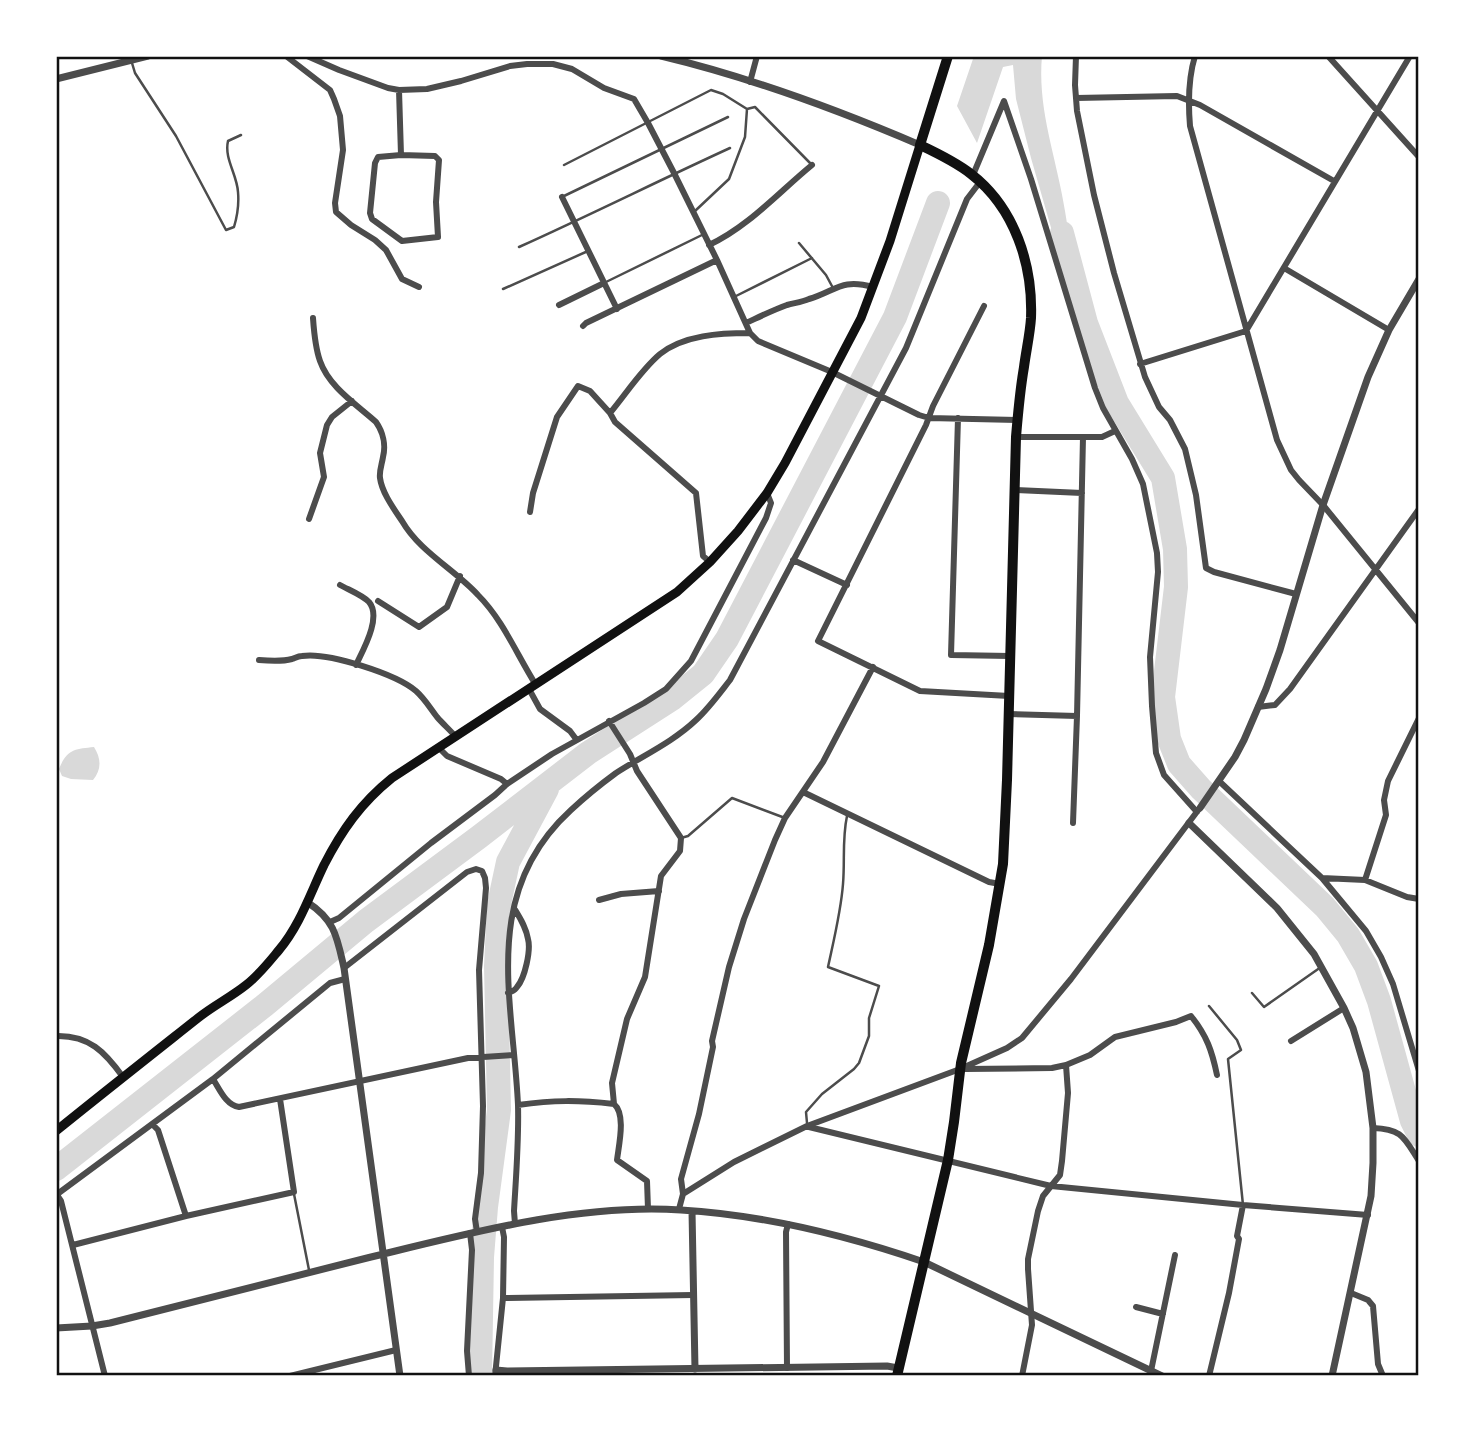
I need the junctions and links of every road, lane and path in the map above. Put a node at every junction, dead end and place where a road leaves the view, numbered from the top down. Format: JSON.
{"nodes":[{"id":1,"x":148,"y":56,"type":"edge"},
{"id":2,"x":286,"y":56,"type":"edge"},
{"id":3,"x":307,"y":56,"type":"edge"},
{"id":4,"x":661,"y":56,"type":"edge"},
{"id":5,"x":757,"y":56,"type":"edge"},
{"id":6,"x":948,"y":56,"type":"edge"},
{"id":7,"x":1076,"y":56,"type":"edge"},
{"id":8,"x":1195,"y":56,"type":"edge"},
{"id":9,"x":1328,"y":56,"type":"edge"},
{"id":10,"x":1410,"y":56,"type":"edge"},
{"id":11,"x":132,"y":60,"type":"junction"},
{"id":12,"x":56,"y":79,"type":"edge"},
{"id":13,"x":750,"y":82,"type":"junction"},
{"id":14,"x":400,"y":90,"type":"junction"},
{"id":15,"x":1076,"y":98,"type":"junction"},
{"id":16,"x":1189,"y":100,"type":"junction"},
{"id":17,"x":747,"y":109,"type":"junction"},
{"id":18,"x":1377,"y":111,"type":"junction"},
{"id":19,"x":728,"y":117,"type":"dead end"},
{"id":20,"x":648,"y":122,"type":"junction"},
{"id":21,"x":241,"y":135,"type":"dead end"},
{"id":22,"x":920,"y":145,"type":"junction"},
{"id":23,"x":730,"y":148,"type":"dead end"},
{"id":24,"x":662,"y":149,"type":"junction"},
{"id":25,"x":401,"y":155,"type":"junction"},
{"id":26,"x":1419,"y":157,"type":"edge"},
{"id":27,"x":564,"y":165,"type":"dead end"},
{"id":28,"x":812,"y":165,"type":"joint"},
{"id":29,"x":674,"y":173,"type":"junction"},
{"id":30,"x":977,"y":178,"type":"junction"},
{"id":31,"x":1334,"y":181,"type":"junction"},
{"id":32,"x":562,"y":197,"type":"joint"},
{"id":33,"x":693,"y":212,"type":"junction"},
{"id":34,"x":574,"y":222,"type":"junction"},
{"id":35,"x":704,"y":234,"type":"junction"},
{"id":36,"x":799,"y":243,"type":"dead end"},
{"id":37,"x":709,"y":245,"type":"junction"},
{"id":38,"x":519,"y":247,"type":"dead end"},
{"id":39,"x":588,"y":251,"type":"junction"},
{"id":40,"x":812,"y":258,"type":"junction"},
{"id":41,"x":717,"y":260,"type":"junction"},
{"id":42,"x":1284,"y":268,"type":"junction"},
{"id":43,"x":1419,"y":279,"type":"edge"},
{"id":44,"x":604,"y":283,"type":"junction"},
{"id":45,"x":419,"y":287,"type":"dead end"},
{"id":46,"x":873,"y":287,"type":"junction"},
{"id":47,"x":833,"y":288,"type":"junction"},
{"id":48,"x":503,"y":289,"type":"dead end"},
{"id":49,"x":734,"y":297,"type":"junction"},
{"id":50,"x":559,"y":305,"type":"dead end"},
{"id":51,"x":985,"y":306,"type":"dead end"},
{"id":52,"x":617,"y":309,"type":"junction"},
{"id":53,"x":313,"y":318,"type":"dead end"},
{"id":54,"x":746,"y":323,"type":"junction"},
{"id":55,"x":583,"y":326,"type":"dead end"},
{"id":56,"x":1389,"y":330,"type":"junction"},
{"id":57,"x":1246,"y":331,"type":"junction"},
{"id":58,"x":750,"y":333,"type":"junction"},
{"id":59,"x":1140,"y":364,"type":"junction"},
{"id":60,"x":837,"y":374,"type":"junction"},
{"id":61,"x":879,"y":396,"type":"junction"},
{"id":62,"x":352,"y":401,"type":"junction"},
{"id":63,"x":610,"y":413,"type":"junction"},
{"id":64,"x":929,"y":418,"type":"junction"},
{"id":65,"x":958,"y":418,"type":"junction"},
{"id":66,"x":1017,"y":420,"type":"junction"},
{"id":67,"x":1115,"y":431,"type":"junction"},
{"id":68,"x":1016,"y":437,"type":"junction"},
{"id":69,"x":1083,"y":437,"type":"junction"},
{"id":70,"x":1015,"y":490,"type":"junction"},
{"id":71,"x":767,"y":493,"type":"junction"},
{"id":72,"x":1082,"y":493,"type":"junction"},
{"id":73,"x":1324,"y":505,"type":"junction"},
{"id":74,"x":1419,"y":509,"type":"edge"},
{"id":75,"x":530,"y":512,"type":"dead end"},
{"id":76,"x":309,"y":519,"type":"dead end"},
{"id":77,"x":793,"y":560,"type":"junction"},
{"id":78,"x":710,"y":562,"type":"junction"},
{"id":79,"x":1376,"y":568,"type":"junction"},
{"id":80,"x":460,"y":576,"type":"junction"},
{"id":81,"x":340,"y":585,"type":"dead end"},
{"id":82,"x":847,"y":585,"type":"junction"},
{"id":83,"x":1296,"y":594,"type":"junction"},
{"id":84,"x":378,"y":601,"type":"dead end"},
{"id":85,"x":1419,"y":623,"type":"edge"},
{"id":86,"x":1010,"y":656,"type":"junction"},
{"id":87,"x":259,"y":660,"type":"dead end"},
{"id":88,"x":356,"y":664,"type":"junction"},
{"id":89,"x":873,"y":667,"type":"junction"},
{"id":90,"x":532,"y":687,"type":"junction"},
{"id":91,"x":1009,"y":696,"type":"junction"},
{"id":92,"x":1258,"y":707,"type":"junction"},
{"id":93,"x":1008,"y":714,"type":"junction"},
{"id":94,"x":1077,"y":716,"type":"junction"},
{"id":95,"x":1419,"y":718,"type":"edge"},
{"id":96,"x":610,"y":724,"type":"junction"},
{"id":97,"x":456,"y":737,"type":"junction"},
{"id":98,"x":576,"y":739,"type":"junction"},
{"id":99,"x":439,"y":748,"type":"junction"},
{"id":100,"x":633,"y":763,"type":"junction"},
{"id":101,"x":1218,"y":782,"type":"junction"},
{"id":102,"x":507,"y":784,"type":"junction"},
{"id":103,"x":803,"y":792,"type":"junction"},
{"id":104,"x":1199,"y":810,"type":"junction"},
{"id":105,"x":847,"y":813,"type":"junction"},
{"id":106,"x":785,"y":818,"type":"junction"},
{"id":107,"x":1073,"y":823,"type":"dead end"},
{"id":108,"x":1189,"y":823,"type":"junction"},
{"id":109,"x":681,"y":838,"type":"junction"},
{"id":110,"x":1322,"y":878,"type":"junction"},
{"id":111,"x":1364,"y":880,"type":"junction"},
{"id":112,"x":1000,"y":884,"type":"junction"},
{"id":113,"x":659,"y":891,"type":"junction"},
{"id":114,"x":1419,"y":899,"type":"edge"},
{"id":115,"x":599,"y":900,"type":"dead end"},
{"id":116,"x":307,"y":902,"type":"junction"},
{"id":117,"x":514,"y":907,"type":"junction"},
{"id":118,"x":332,"y":926,"type":"junction"},
{"id":119,"x":343,"y":966,"type":"junction"},
{"id":120,"x":1321,"y":967,"type":"junction"},
{"id":121,"x":345,"y":979,"type":"junction"},
{"id":122,"x":508,"y":993,"type":"junction"},
{"id":123,"x":1252,"y":993,"type":"dead end"},
{"id":124,"x":1209,"y":1006,"type":"dead end"},
{"id":125,"x":1344,"y":1008,"type":"junction"},
{"id":126,"x":56,"y":1036,"type":"edge"},
{"id":127,"x":1292,"y":1041,"type":"dead end"},
{"id":128,"x":510,"y":1055,"type":"junction"},
{"id":129,"x":485,"y":1057,"type":"junction"},
{"id":130,"x":1066,"y":1065,"type":"junction"},
{"id":131,"x":960,"y":1069,"type":"junction"},
{"id":132,"x":1419,"y":1071,"type":"edge"},
{"id":133,"x":1217,"y":1075,"type":"dead end"},
{"id":134,"x":123,"y":1077,"type":"junction"},
{"id":135,"x":213,"y":1079,"type":"junction"},
{"id":136,"x":359,"y":1082,"type":"junction"},
{"id":137,"x":280,"y":1099,"type":"junction"},
{"id":138,"x":614,"y":1104,"type":"junction"},
{"id":139,"x":518,"y":1105,"type":"junction"},
{"id":140,"x":153,"y":1125,"type":"junction"},
{"id":141,"x":807,"y":1126,"type":"junction"},
{"id":142,"x":1373,"y":1128,"type":"junction"},
{"id":143,"x":56,"y":1131,"type":"edge"},
{"id":144,"x":948,"y":1160,"type":"junction"},
{"id":145,"x":1419,"y":1161,"type":"edge"},
{"id":146,"x":1051,"y":1186,"type":"junction"},
{"id":147,"x":294,"y":1192,"type":"junction"},
{"id":148,"x":683,"y":1194,"type":"junction"},
{"id":149,"x":56,"y":1195,"type":"edge"},
{"id":150,"x":1243,"y":1205,"type":"junction"},
{"id":151,"x":648,"y":1209,"type":"junction"},
{"id":152,"x":679,"y":1209,"type":"junction"},
{"id":153,"x":692,"y":1211,"type":"junction"},
{"id":154,"x":1368,"y":1215,"type":"junction"},
{"id":155,"x":186,"y":1216,"type":"junction"},
{"id":156,"x":515,"y":1224,"type":"junction"},
{"id":157,"x":788,"y":1224,"type":"junction"},
{"id":158,"x":498,"y":1227,"type":"junction"},
{"id":159,"x":476,"y":1232,"type":"junction"},
{"id":160,"x":73,"y":1245,"type":"junction"},
{"id":161,"x":383,"y":1254,"type":"junction"},
{"id":162,"x":1175,"y":1255,"type":"dead end"},
{"id":163,"x":924,"y":1262,"type":"junction"},
{"id":164,"x":310,"y":1273,"type":"junction"},
{"id":165,"x":1351,"y":1293,"type":"junction"},
{"id":166,"x":693,"y":1294,"type":"junction"},
{"id":167,"x":503,"y":1298,"type":"junction"},
{"id":168,"x":1136,"y":1307,"type":"dead end"},
{"id":169,"x":1031,"y":1314,"type":"junction"},
{"id":170,"x":1163,"y":1314,"type":"junction"},
{"id":171,"x":92,"y":1326,"type":"junction"},
{"id":172,"x":56,"y":1328,"type":"edge"},
{"id":173,"x":396,"y":1350,"type":"junction"},
{"id":174,"x":787,"y":1368,"type":"junction"},
{"id":175,"x":695,"y":1369,"type":"junction"},
{"id":176,"x":1151,"y":1371,"type":"junction"},
{"id":177,"x":897,"y":1372,"type":"edge"},
{"id":178,"x":496,"y":1373,"type":"edge"},
{"id":179,"x":311,"y":1374,"type":"edge"},
{"id":180,"x":105,"y":1376,"type":"edge"},
{"id":181,"x":290,"y":1376,"type":"edge"},
{"id":182,"x":400,"y":1376,"type":"edge"},
{"id":183,"x":469,"y":1376,"type":"edge"},
{"id":184,"x":1022,"y":1376,"type":"edge"},
{"id":185,"x":1162,"y":1376,"type":"edge"},
{"id":186,"x":1209,"y":1376,"type":"edge"},
{"id":187,"x":1332,"y":1376,"type":"edge"},
{"id":188,"x":1383,"y":1376,"type":"edge"}],
"edges":[{"from":1,"to":11,"type":"street"},
{"from":2,"to":45,"type":"street"},
{"from":3,"to":14,"type":"street"},
{"from":4,"to":13,"type":"street"},
{"from":5,"to":13,"type":"street"},
{"from":6,"to":22,"type":"main road"},
{"from":7,"to":15,"type":"street"},
{"from":8,"to":16,"type":"street"},
{"from":9,"to":18,"type":"street"},
{"from":10,"to":18,"type":"street"},
{"from":11,"to":12,"type":"street"},
{"from":11,"to":21,"type":"lane"},
{"from":13,"to":22,"type":"street"},
{"from":14,"to":20,"type":"street"},
{"from":14,"to":25,"type":"street"},
{"from":15,"to":16,"type":"street"},
{"from":15,"to":59,"type":"street"},
{"from":16,"to":31,"type":"street"},
{"from":16,"to":57,"type":"street"},
{"from":17,"to":20,"type":"lane"},
{"from":17,"to":28,"type":"lane"},
{"from":17,"to":33,"type":"lane"},
{"from":18,"to":26,"type":"street"},
{"from":18,"to":31,"type":"street"},
{"from":19,"to":24,"type":"lane"},
{"from":20,"to":24,"type":"street"},
{"from":20,"to":27,"type":"lane"},
{"from":22,"to":30,"type":"main road"},
{"from":22,"to":46,"type":"main road"},
{"from":23,"to":29,"type":"lane"},
{"from":24,"to":29,"type":"street"},
{"from":24,"to":32,"type":"lane"},
{"from":25,"to":25,"type":"street"},
{"from":28,"to":37,"type":"street"},
{"from":29,"to":33,"type":"street"},
{"from":29,"to":34,"type":"lane"},
{"from":30,"to":61,"type":"street"},
{"from":30,"to":66,"type":"main road"},
{"from":30,"to":67,"type":"street"},
{"from":31,"to":42,"type":"street"},
{"from":32,"to":34,"type":"street"},
{"from":33,"to":35,"type":"street"},
{"from":34,"to":38,"type":"lane"},
{"from":34,"to":39,"type":"street"},
{"from":35,"to":37,"type":"street"},
{"from":35,"to":44,"type":"lane"},
{"from":36,"to":40,"type":"lane"},
{"from":37,"to":41,"type":"street"},
{"from":39,"to":44,"type":"street"},
{"from":39,"to":48,"type":"lane"},
{"from":40,"to":47,"type":"lane"},
{"from":40,"to":49,"type":"lane"},
{"from":41,"to":49,"type":"street"},
{"from":41,"to":52,"type":"street"},
{"from":42,"to":56,"type":"street"},
{"from":42,"to":57,"type":"street"},
{"from":43,"to":56,"type":"street"},
{"from":44,"to":50,"type":"street"},
{"from":44,"to":52,"type":"street"},
{"from":46,"to":47,"type":"street"},
{"from":46,"to":60,"type":"main road"},
{"from":47,"to":54,"type":"street"},
{"from":49,"to":54,"type":"street"},
{"from":51,"to":64,"type":"street"},
{"from":52,"to":55,"type":"street"},
{"from":53,"to":62,"type":"street"},
{"from":54,"to":58,"type":"street"},
{"from":56,"to":73,"type":"street"},
{"from":57,"to":59,"type":"street"},
{"from":57,"to":73,"type":"street"},
{"from":58,"to":60,"type":"street"},
{"from":58,"to":63,"type":"street"},
{"from":59,"to":83,"type":"street"},
{"from":60,"to":61,"type":"street"},
{"from":60,"to":71,"type":"main road"},
{"from":61,"to":64,"type":"street"},
{"from":61,"to":77,"type":"street"},
{"from":62,"to":76,"type":"street"},
{"from":62,"to":80,"type":"street"},
{"from":63,"to":75,"type":"street"},
{"from":63,"to":78,"type":"street"},
{"from":64,"to":65,"type":"street"},
{"from":64,"to":82,"type":"street"},
{"from":65,"to":66,"type":"street"},
{"from":65,"to":86,"type":"street"},
{"from":66,"to":68,"type":"main road"},
{"from":67,"to":69,"type":"street"},
{"from":67,"to":104,"type":"street"},
{"from":68,"to":69,"type":"street"},
{"from":68,"to":70,"type":"main road"},
{"from":69,"to":72,"type":"street"},
{"from":70,"to":72,"type":"street"},
{"from":70,"to":86,"type":"main road"},
{"from":71,"to":78,"type":"main road"},
{"from":71,"to":96,"type":"street"},
{"from":72,"to":94,"type":"street"},
{"from":73,"to":79,"type":"street"},
{"from":73,"to":83,"type":"street"},
{"from":74,"to":79,"type":"street"},
{"from":77,"to":82,"type":"street"},
{"from":77,"to":100,"type":"street"},
{"from":78,"to":90,"type":"main road"},
{"from":79,"to":85,"type":"street"},
{"from":79,"to":92,"type":"street"},
{"from":80,"to":84,"type":"street"},
{"from":80,"to":90,"type":"street"},
{"from":81,"to":88,"type":"street"},
{"from":82,"to":89,"type":"street"},
{"from":83,"to":92,"type":"street"},
{"from":86,"to":91,"type":"main road"},
{"from":87,"to":88,"type":"street"},
{"from":88,"to":97,"type":"street"},
{"from":89,"to":91,"type":"street"},
{"from":89,"to":103,"type":"street"},
{"from":90,"to":97,"type":"main road"},
{"from":90,"to":98,"type":"street"},
{"from":91,"to":93,"type":"main road"},
{"from":92,"to":101,"type":"street"},
{"from":93,"to":94,"type":"street"},
{"from":93,"to":112,"type":"main road"},
{"from":94,"to":107,"type":"street"},
{"from":95,"to":111,"type":"street"},
{"from":96,"to":98,"type":"street"},
{"from":96,"to":100,"type":"street"},
{"from":97,"to":99,"type":"main road"},
{"from":98,"to":102,"type":"street"},
{"from":99,"to":102,"type":"street"},
{"from":99,"to":116,"type":"main road"},
{"from":100,"to":109,"type":"street"},
{"from":100,"to":117,"type":"street"},
{"from":101,"to":104,"type":"street"},
{"from":101,"to":110,"type":"street"},
{"from":102,"to":118,"type":"street"},
{"from":103,"to":105,"type":"street"},
{"from":103,"to":106,"type":"street"},
{"from":104,"to":108,"type":"street"},
{"from":105,"to":112,"type":"street"},
{"from":105,"to":141,"type":"lane"},
{"from":106,"to":109,"type":"lane"},
{"from":106,"to":148,"type":"street"},
{"from":108,"to":120,"type":"street"},
{"from":108,"to":131,"type":"street"},
{"from":109,"to":113,"type":"street"},
{"from":110,"to":111,"type":"street"},
{"from":110,"to":132,"type":"street"},
{"from":111,"to":114,"type":"street"},
{"from":112,"to":131,"type":"main road"},
{"from":113,"to":115,"type":"street"},
{"from":113,"to":138,"type":"street"},
{"from":116,"to":118,"type":"street"},
{"from":116,"to":134,"type":"main road"},
{"from":117,"to":122,"type":"street"},
{"from":117,"to":122,"type":"street"},
{"from":118,"to":119,"type":"street"},
{"from":119,"to":121,"type":"street"},
{"from":119,"to":129,"type":"street"},
{"from":120,"to":123,"type":"lane"},
{"from":120,"to":125,"type":"street"},
{"from":121,"to":135,"type":"street"},
{"from":121,"to":136,"type":"street"},
{"from":122,"to":128,"type":"street"},
{"from":124,"to":150,"type":"lane"},
{"from":125,"to":127,"type":"street"},
{"from":125,"to":142,"type":"street"},
{"from":126,"to":134,"type":"street"},
{"from":128,"to":129,"type":"street"},
{"from":128,"to":139,"type":"street"},
{"from":129,"to":136,"type":"street"},
{"from":129,"to":159,"type":"street"},
{"from":130,"to":131,"type":"street"},
{"from":130,"to":133,"type":"street"},
{"from":130,"to":146,"type":"street"},
{"from":131,"to":141,"type":"street"},
{"from":131,"to":144,"type":"main road"},
{"from":134,"to":143,"type":"main road"},
{"from":135,"to":137,"type":"street"},
{"from":135,"to":140,"type":"street"},
{"from":136,"to":137,"type":"street"},
{"from":136,"to":161,"type":"street"},
{"from":137,"to":147,"type":"street"},
{"from":138,"to":139,"type":"street"},
{"from":138,"to":151,"type":"street"},
{"from":139,"to":156,"type":"street"},
{"from":140,"to":149,"type":"street"},
{"from":140,"to":155,"type":"street"},
{"from":141,"to":144,"type":"street"},
{"from":141,"to":148,"type":"street"},
{"from":142,"to":145,"type":"street"},
{"from":142,"to":154,"type":"street"},
{"from":144,"to":146,"type":"street"},
{"from":144,"to":163,"type":"main road"},
{"from":146,"to":150,"type":"street"},
{"from":146,"to":169,"type":"street"},
{"from":147,"to":155,"type":"street"},
{"from":147,"to":164,"type":"lane"},
{"from":148,"to":152,"type":"street"},
{"from":149,"to":160,"type":"street"},
{"from":150,"to":154,"type":"street"},
{"from":150,"to":186,"type":"street"},
{"from":151,"to":152,"type":"street"},
{"from":151,"to":156,"type":"street"},
{"from":152,"to":153,"type":"street"},
{"from":153,"to":157,"type":"street"},
{"from":153,"to":166,"type":"street"},
{"from":154,"to":165,"type":"street"},
{"from":155,"to":160,"type":"street"},
{"from":156,"to":158,"type":"street"},
{"from":157,"to":163,"type":"street"},
{"from":157,"to":174,"type":"street"},
{"from":158,"to":159,"type":"street"},
{"from":158,"to":167,"type":"street"},
{"from":159,"to":161,"type":"street"},
{"from":159,"to":183,"type":"street"},
{"from":160,"to":171,"type":"street"},
{"from":161,"to":164,"type":"street"},
{"from":161,"to":173,"type":"street"},
{"from":162,"to":170,"type":"street"},
{"from":163,"to":169,"type":"street"},
{"from":163,"to":177,"type":"main road"},
{"from":164,"to":171,"type":"street"},
{"from":165,"to":187,"type":"street"},
{"from":165,"to":188,"type":"street"},
{"from":166,"to":167,"type":"street"},
{"from":166,"to":175,"type":"street"},
{"from":167,"to":178,"type":"street"},
{"from":168,"to":170,"type":"street"},
{"from":169,"to":176,"type":"street"},
{"from":169,"to":184,"type":"street"},
{"from":170,"to":176,"type":"street"},
{"from":171,"to":172,"type":"street"},
{"from":171,"to":180,"type":"street"},
{"from":173,"to":179,"type":"street"},
{"from":173,"to":182,"type":"street"},
{"from":174,"to":175,"type":"street"},
{"from":174,"to":177,"type":"street"},
{"from":175,"to":178,"type":"street"},
{"from":176,"to":185,"type":"street"},
{"from":179,"to":181,"type":"street"}]}
